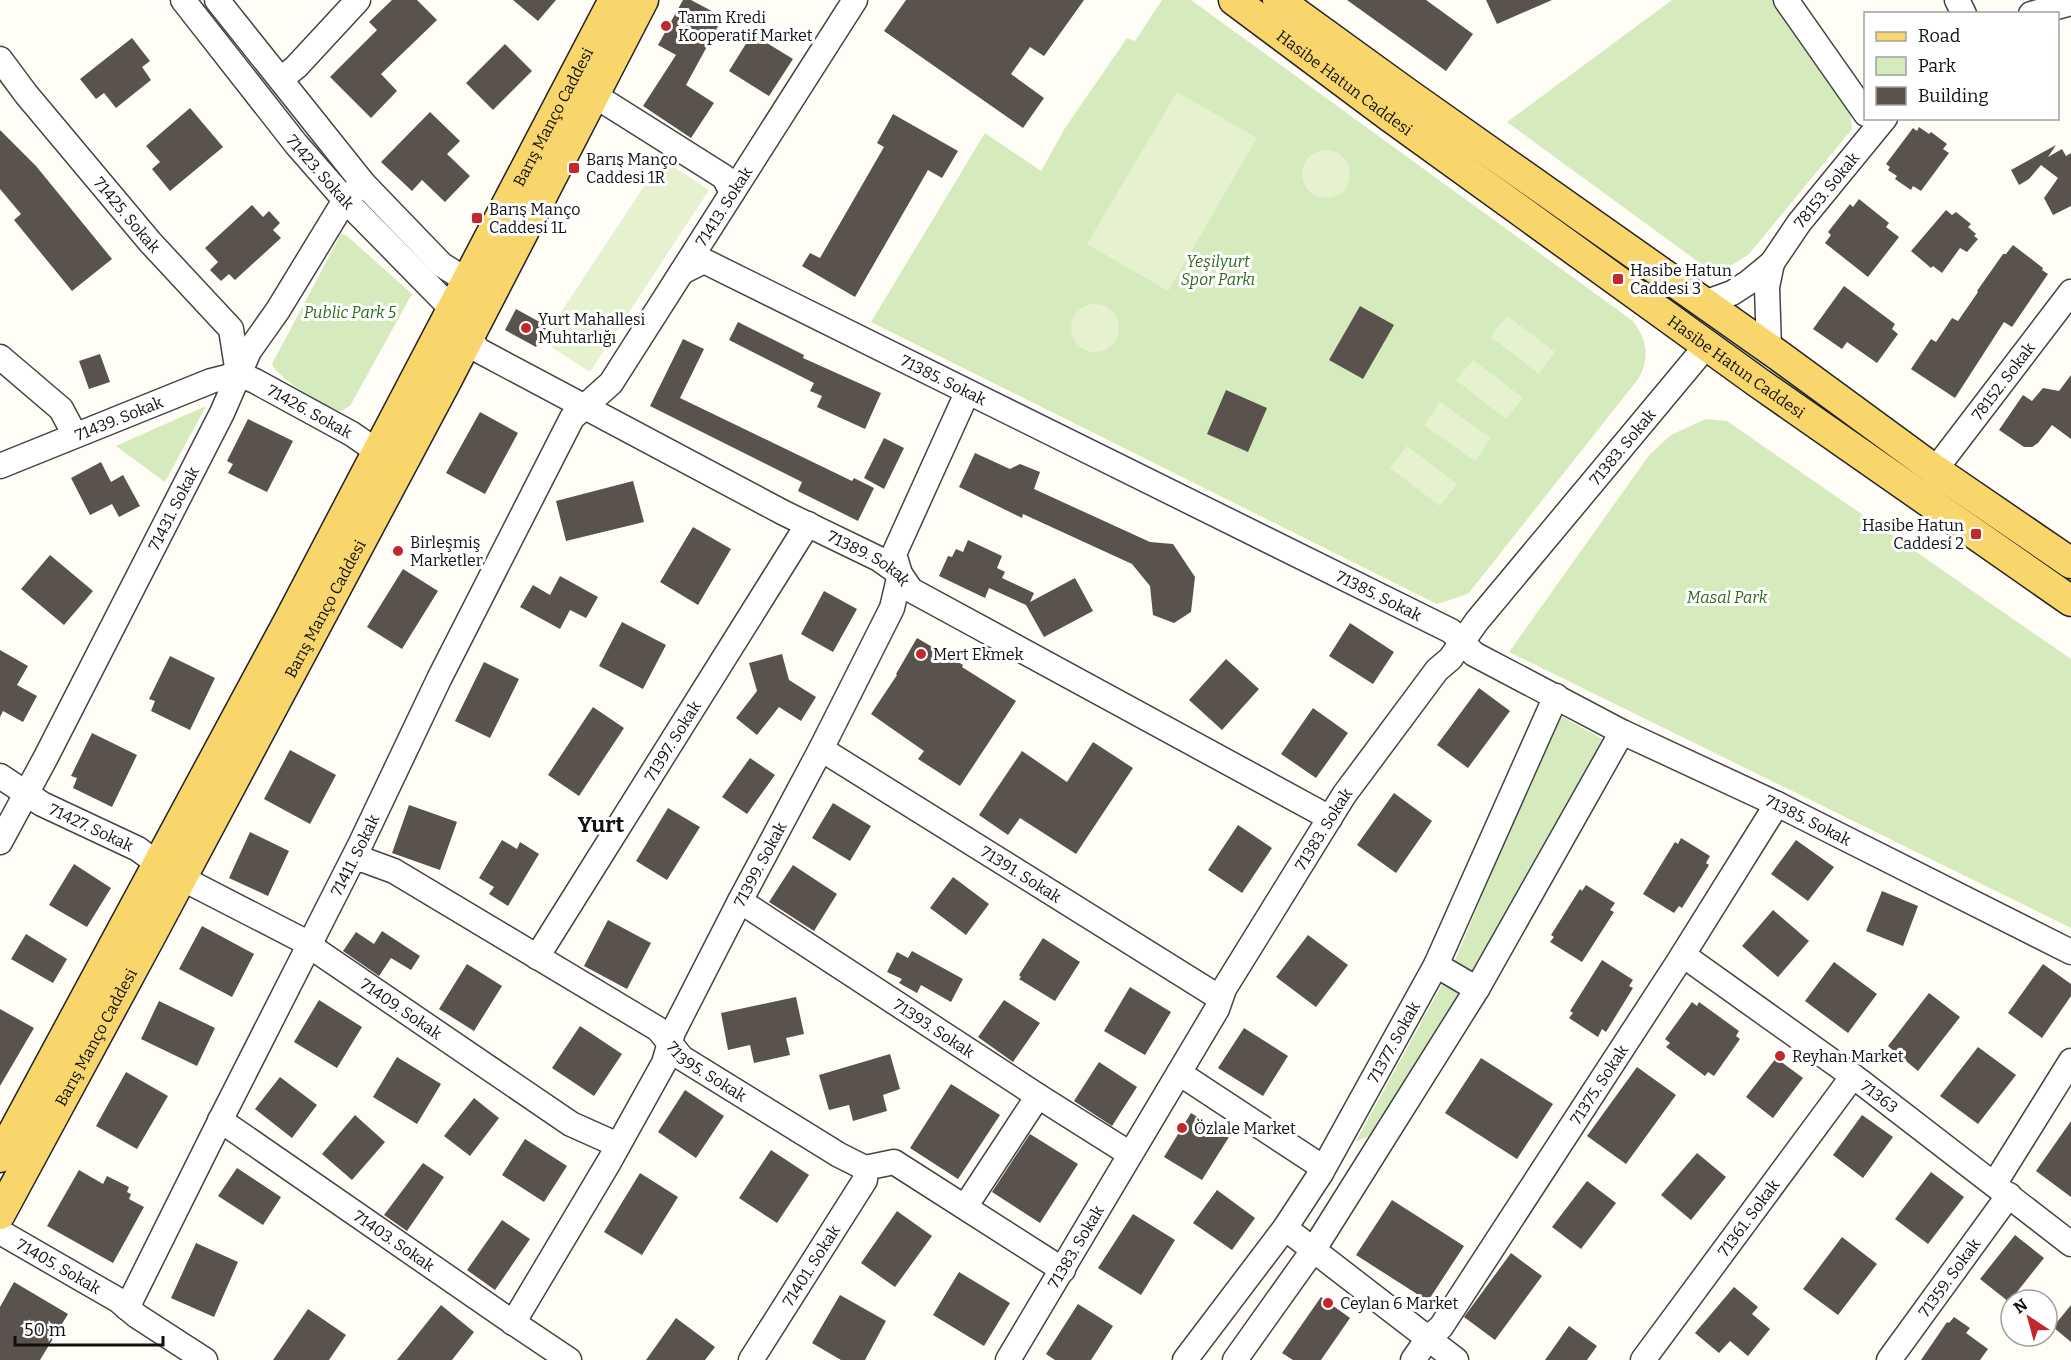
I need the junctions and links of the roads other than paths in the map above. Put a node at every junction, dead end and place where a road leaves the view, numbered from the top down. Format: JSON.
{"nodes":[{"id":1,"x":183,"y":0,"type":"edge"},
{"id":2,"x":217,"y":0,"type":"edge"},
{"id":3,"x":358,"y":0,"type":"edge"},
{"id":4,"x":614,"y":0,"type":"edge"},
{"id":5,"x":644,"y":0,"type":"edge"},
{"id":6,"x":855,"y":0,"type":"edge"},
{"id":7,"x":1234,"y":0,"type":"edge"},
{"id":8,"x":1278,"y":0,"type":"edge"},
{"id":9,"x":1786,"y":0,"type":"edge"},
{"id":10,"x":2071,"y":3,"type":"edge"},
{"id":11,"x":2038,"y":12,"type":"edge"},
{"id":12,"x":4,"y":72,"type":"edge"},
{"id":13,"x":281,"y":79,"type":"junction"},
{"id":14,"x":594,"y":95,"type":"junction"},
{"id":15,"x":1864,"y":106,"type":"edge"},
{"id":16,"x":1874,"y":120,"type":"edge"},
{"id":17,"x":363,"y":183,"type":"junction"},
{"id":18,"x":732,"y":193,"type":"junction"},
{"id":19,"x":345,"y":200,"type":"junction"},
{"id":20,"x":1772,"y":263,"type":"junction"},
{"id":21,"x":682,"y":272,"type":"junction"},
{"id":22,"x":2071,"y":292,"type":"edge"},
{"id":23,"x":468,"y":298,"type":"junction"},
{"id":24,"x":1704,"y":303,"type":"junction"},
{"id":25,"x":468,"y":336,"type":"junction"},
{"id":26,"x":1707,"y":345,"type":"junction"},
{"id":27,"x":1769,"y":349,"type":"junction"},
{"id":28,"x":0,"y":357,"type":"edge"},
{"id":29,"x":238,"y":374,"type":"junction"},
{"id":30,"x":967,"y":393,"type":"junction"},
{"id":31,"x":585,"y":406,"type":"junction"},
{"id":32,"x":75,"y":435,"type":"junction"},
{"id":33,"x":378,"y":452,"type":"junction"},
{"id":34,"x":0,"y":466,"type":"edge"},
{"id":35,"x":1935,"y":470,"type":"junction"},
{"id":36,"x":808,"y":524,"type":"junction"},
{"id":37,"x":2071,"y":563,"type":"edge"},
{"id":38,"x":900,"y":574,"type":"junction"},
{"id":39,"x":2071,"y":601,"type":"edge"},
{"id":40,"x":1463,"y":642,"type":"junction"},
{"id":41,"x":1556,"y":696,"type":"junction"},
{"id":42,"x":1622,"y":732,"type":"junction"},
{"id":43,"x":821,"y":750,"type":"junction"},
{"id":44,"x":0,"y":776,"type":"edge"},
{"id":45,"x":25,"y":794,"type":"junction"},
{"id":46,"x":1777,"y":804,"type":"junction"},
{"id":47,"x":1330,"y":818,"type":"junction"},
{"id":48,"x":0,"y":842,"type":"edge"},
{"id":49,"x":353,"y":860,"type":"junction"},
{"id":50,"x":170,"y":870,"type":"junction"},
{"id":51,"x":740,"y":901,"type":"junction"},
{"id":52,"x":309,"y":946,"type":"junction"},
{"id":53,"x":2071,"y":952,"type":"edge"},
{"id":54,"x":1683,"y":955,"type":"junction"},
{"id":55,"x":537,"y":957,"type":"junction"},
{"id":56,"x":1436,"y":965,"type":"junction"},
{"id":57,"x":1477,"y":989,"type":"junction"},
{"id":58,"x":1220,"y":998,"type":"junction"},
{"id":59,"x":670,"y":1044,"type":"junction"},
{"id":60,"x":2071,"y":1061,"type":"edge"},
{"id":61,"x":1179,"y":1073,"type":"junction"},
{"id":62,"x":1853,"y":1076,"type":"junction"},
{"id":63,"x":1038,"y":1096,"type":"junction"},
{"id":64,"x":220,"y":1120,"type":"junction"},
{"id":65,"x":618,"y":1144,"type":"junction"},
{"id":66,"x":1130,"y":1154,"type":"junction"},
{"id":67,"x":0,"y":1157,"type":"edge"},
{"id":68,"x":865,"y":1167,"type":"junction"},
{"id":69,"x":1321,"y":1173,"type":"junction"},
{"id":70,"x":2002,"y":1189,"type":"junction"},
{"id":71,"x":965,"y":1207,"type":"junction"},
{"id":72,"x":0,"y":1214,"type":"edge"},
{"id":73,"x":1285,"y":1228,"type":"junction"},
{"id":74,"x":0,"y":1232,"type":"edge"},
{"id":75,"x":2071,"y":1244,"type":"edge"},
{"id":76,"x":1314,"y":1249,"type":"junction"},
{"id":77,"x":1063,"y":1270,"type":"junction"},
{"id":78,"x":127,"y":1308,"type":"junction"},
{"id":79,"x":513,"y":1323,"type":"junction"},
{"id":80,"x":1429,"y":1337,"type":"junction"},
{"id":81,"x":205,"y":1360,"type":"edge"},
{"id":82,"x":569,"y":1360,"type":"edge"},
{"id":83,"x":751,"y":1360,"type":"edge"},
{"id":84,"x":1008,"y":1360,"type":"edge"},
{"id":85,"x":1185,"y":1360,"type":"edge"},
{"id":86,"x":1235,"y":1360,"type":"edge"},
{"id":87,"x":1413,"y":1360,"type":"edge"},
{"id":88,"x":1456,"y":1360,"type":"edge"},
{"id":89,"x":1643,"y":1360,"type":"edge"},
{"id":90,"x":1889,"y":1360,"type":"edge"}],
"edges":[{"from":1,"to":19,"type":"street","name":"71423. Sokak"},
{"from":2,"to":13,"type":"street","name":"71423. Sokak"},
{"from":3,"to":13,"type":"street"},
{"from":4,"to":23,"type":"main road","name":"Barış Manço Caddesi"},
{"from":5,"to":14,"type":"main road","name":"Barış Manço Caddesi"},
{"from":6,"to":18,"type":"street","name":"71413. Sokak"},
{"from":7,"to":26,"type":"main road","name":"Hasibe Hatun Caddesi"},
{"from":8,"to":24,"type":"main road","name":"Hasibe Hatun Caddesi"},
{"from":9,"to":15,"type":"street"},
{"from":10,"to":11,"type":"street"},
{"from":12,"to":29,"type":"street","name":"71425. Sokak"},
{"from":13,"to":17,"type":"street","name":"71423. Sokak"},
{"from":14,"to":18,"type":"street"},
{"from":14,"to":23,"type":"main road","name":"Barış Manço Caddesi"},
{"from":16,"to":20,"type":"street","name":"78153. Sokak"},
{"from":17,"to":19,"type":"street","name":"71431. Sokak"},
{"from":17,"to":23,"type":"street","name":"71423. Sokak"},
{"from":18,"to":21,"type":"street","name":"71413. Sokak"},
{"from":19,"to":23,"type":"street","name":"71423. Sokak"},
{"from":19,"to":29,"type":"street","name":"71431. Sokak"},
{"from":20,"to":24,"type":"street","name":"78153. Sokak"},
{"from":20,"to":27,"type":"street","name":"78153. Sokak"},
{"from":21,"to":30,"type":"street","name":"71385. Sokak"},
{"from":21,"to":31,"type":"street","name":"71413. Sokak"},
{"from":22,"to":35,"type":"street","name":"78152. Sokak"},
{"from":23,"to":25,"type":"main road","name":"Barış Manço Caddesi"},
{"from":23,"to":33,"type":"main road","name":"Barış Manço Caddesi"},
{"from":24,"to":27,"type":"main road","name":"Hasibe Hatun Caddesi"},
{"from":25,"to":31,"type":"street","name":"71389. Sokak"},
{"from":25,"to":50,"type":"main road","name":"Barış Manço Caddesi"},
{"from":26,"to":39,"type":"main road","name":"Hasibe Hatun Caddesi"},
{"from":26,"to":40,"type":"street","name":"71383. Sokak"},
{"from":27,"to":35,"type":"main road","name":"Hasibe Hatun Caddesi"},
{"from":28,"to":32,"type":"street"},
{"from":29,"to":32,"type":"street","name":"71439. Sokak"},
{"from":29,"to":33,"type":"street","name":"71426. Sokak"},
{"from":29,"to":45,"type":"street","name":"71431. Sokak"},
{"from":30,"to":38,"type":"street","name":"71399. Sokak"},
{"from":30,"to":40,"type":"street","name":"71385. Sokak"},
{"from":31,"to":36,"type":"street","name":"71389. Sokak"},
{"from":31,"to":49,"type":"street","name":"71411. Sokak"},
{"from":32,"to":34,"type":"street","name":"71439. Sokak"},
{"from":33,"to":50,"type":"main road","name":"Barış Manço Caddesi"},
{"from":35,"to":37,"type":"main road","name":"Hasibe Hatun Caddesi"},
{"from":36,"to":38,"type":"street","name":"71389. Sokak"},
{"from":36,"to":55,"type":"street","name":"71397. Sokak"},
{"from":38,"to":43,"type":"street","name":"71399. Sokak"},
{"from":38,"to":47,"type":"street","name":"71389. Sokak"},
{"from":40,"to":41,"type":"street","name":"71385. Sokak"},
{"from":40,"to":47,"type":"street","name":"71383. Sokak"},
{"from":41,"to":42,"type":"street","name":"71385. Sokak"},
{"from":41,"to":56,"type":"street","name":"71377. Sokak"},
{"from":42,"to":46,"type":"street","name":"71385. Sokak"},
{"from":42,"to":57,"type":"street"},
{"from":43,"to":51,"type":"street","name":"71399. Sokak"},
{"from":43,"to":58,"type":"street","name":"71391. Sokak"},
{"from":44,"to":45,"type":"street","name":"71427. Sokak"},
{"from":45,"to":48,"type":"street","name":"71431. Sokak"},
{"from":45,"to":50,"type":"street","name":"71427. Sokak"},
{"from":46,"to":53,"type":"street","name":"71385. Sokak"},
{"from":46,"to":54,"type":"street","name":"71375. Sokak"},
{"from":47,"to":58,"type":"street","name":"71383. Sokak"},
{"from":49,"to":52,"type":"street","name":"71411. Sokak"},
{"from":49,"to":55,"type":"street","name":"71395. Sokak"},
{"from":50,"to":52,"type":"street","name":"71409. Sokak"},
{"from":50,"to":67,"type":"main road","name":"Barış Manço Caddesi"},
{"from":50,"to":72,"type":"main road","name":"Barış Manço Caddesi"},
{"from":51,"to":59,"type":"street","name":"71399. Sokak"},
{"from":51,"to":63,"type":"street","name":"71393. Sokak"},
{"from":52,"to":64,"type":"street","name":"71411. Sokak"},
{"from":52,"to":65,"type":"street","name":"71409. Sokak"},
{"from":54,"to":62,"type":"street","name":"71363"},
{"from":54,"to":80,"type":"street","name":"71375. Sokak"},
{"from":55,"to":59,"type":"street","name":"71395. Sokak"},
{"from":56,"to":57,"type":"street"},
{"from":56,"to":69,"type":"street","name":"71377. Sokak"},
{"from":57,"to":76,"type":"street"},
{"from":58,"to":61,"type":"street","name":"71383. Sokak"},
{"from":59,"to":65,"type":"street","name":"71399. Sokak"},
{"from":59,"to":68,"type":"street","name":"71395. Sokak"},
{"from":60,"to":70,"type":"street","name":"71359. Sokak"},
{"from":61,"to":66,"type":"street","name":"71383. Sokak"},
{"from":61,"to":69,"type":"street"},
{"from":62,"to":70,"type":"street","name":"71363"},
{"from":62,"to":89,"type":"street","name":"71361. Sokak"},
{"from":63,"to":66,"type":"street","name":"71393. Sokak"},
{"from":63,"to":71,"type":"street"},
{"from":64,"to":78,"type":"street","name":"71411. Sokak"},
{"from":64,"to":79,"type":"street","name":"71403. Sokak"},
{"from":65,"to":79,"type":"street","name":"71399. Sokak"},
{"from":66,"to":77,"type":"street","name":"71383. Sokak"},
{"from":68,"to":71,"type":"street"},
{"from":68,"to":83,"type":"street","name":"71401. Sokak"},
{"from":69,"to":73,"type":"street","name":"71377. Sokak"},
{"from":70,"to":75,"type":"street","name":"71363"},
{"from":70,"to":90,"type":"street","name":"71359. Sokak"},
{"from":71,"to":77,"type":"street"},
{"from":73,"to":76,"type":"street"},
{"from":73,"to":85,"type":"street","name":"71377. Sokak"},
{"from":74,"to":78,"type":"street","name":"71405. Sokak"},
{"from":76,"to":80,"type":"street"},
{"from":76,"to":86,"type":"street"},
{"from":77,"to":84,"type":"street","name":"71383. Sokak"},
{"from":78,"to":81,"type":"street","name":"71405. Sokak"},
{"from":79,"to":82,"type":"street","name":"71403. Sokak"},
{"from":80,"to":87,"type":"street","name":"71375. Sokak"},
{"from":80,"to":88,"type":"street"}]}
